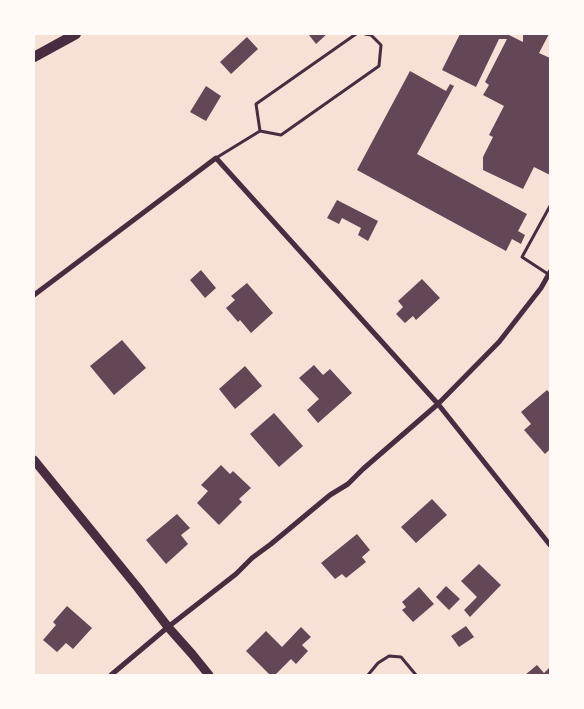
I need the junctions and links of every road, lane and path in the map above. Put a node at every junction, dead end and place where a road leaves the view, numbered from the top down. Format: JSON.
{"nodes":[{"id":1,"x":76,"y":34,"type":"edge"},
{"id":2,"x":356,"y":34,"type":"edge"},
{"id":3,"x":365,"y":34,"type":"edge"},
{"id":4,"x":34,"y":57,"type":"edge"},
{"id":5,"x":260,"y":131,"type":"junction"},
{"id":6,"x":216,"y":158,"type":"junction"},
{"id":7,"x":550,"y":206,"type":"edge"},
{"id":8,"x":550,"y":274,"type":"edge"},
{"id":9,"x":34,"y":295,"type":"edge"},
{"id":10,"x":438,"y":404,"type":"junction"},
{"id":11,"x":34,"y":460,"type":"edge"},
{"id":12,"x":550,"y":545,"type":"edge"},
{"id":13,"x":168,"y":627,"type":"junction"},
{"id":14,"x":111,"y":675,"type":"edge"},
{"id":15,"x":209,"y":675,"type":"edge"},
{"id":16,"x":368,"y":675,"type":"edge"},
{"id":17,"x":416,"y":675,"type":"edge"}],
"edges":[{"from":1,"to":4,"type":"main road"},
{"from":2,"to":5,"type":"lane"},
{"from":3,"to":5,"type":"lane"},
{"from":5,"to":6,"type":"lane"},
{"from":6,"to":9,"type":"street"},
{"from":6,"to":10,"type":"street"},
{"from":7,"to":8,"type":"lane"},
{"from":8,"to":10,"type":"street"},
{"from":10,"to":12,"type":"street"},
{"from":10,"to":13,"type":"street"},
{"from":11,"to":13,"type":"street"},
{"from":13,"to":14,"type":"street"},
{"from":13,"to":15,"type":"street"},
{"from":16,"to":17,"type":"lane"}]}
